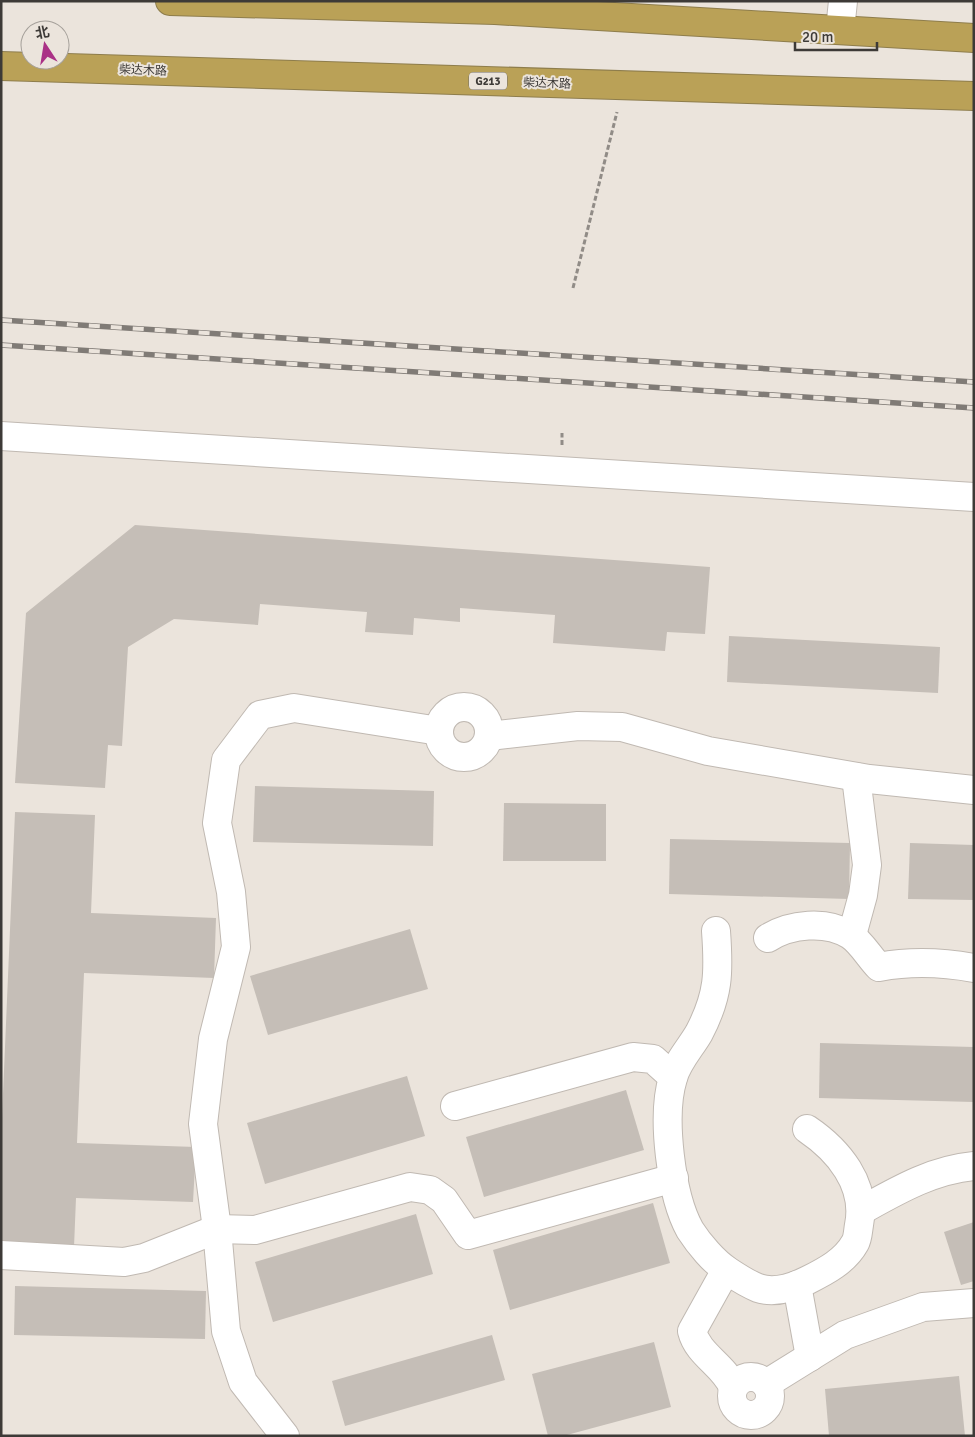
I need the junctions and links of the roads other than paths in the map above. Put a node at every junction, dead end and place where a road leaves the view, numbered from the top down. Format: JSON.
{"nodes":[{"id":1,"x":170,"y":1,"type":"edge"},
{"id":2,"x":843,"y":1,"type":"edge"},
{"id":3,"x":840,"y":30,"type":"junction"},
{"id":4,"x":974,"y":38,"type":"edge"},
{"id":5,"x":1,"y":66,"type":"edge"},
{"id":6,"x":974,"y":96,"type":"edge"},
{"id":7,"x":1,"y":436,"type":"edge"},
{"id":8,"x":974,"y":497,"type":"edge"},
{"id":9,"x":439,"y":731,"type":"junction"},
{"id":10,"x":489,"y":736,"type":"junction"},
{"id":11,"x":856,"y":777,"type":"junction"},
{"id":12,"x":974,"y":790,"type":"edge"},
{"id":13,"x":716,"y":931,"type":"dead end"},
{"id":14,"x":852,"y":935,"type":"junction"},
{"id":15,"x":768,"y":938,"type":"dead end"},
{"id":16,"x":974,"y":968,"type":"edge"},
{"id":17,"x":673,"y":1077,"type":"junction"},
{"id":18,"x":455,"y":1106,"type":"dead end"},
{"id":19,"x":807,"y":1128,"type":"dead end"},
{"id":20,"x":974,"y":1166,"type":"edge"},
{"id":21,"x":674,"y":1178,"type":"junction"},
{"id":22,"x":862,"y":1210,"type":"junction"},
{"id":23,"x":217,"y":1229,"type":"junction"},
{"id":24,"x":1,"y":1255,"type":"edge"},
{"id":25,"x":726,"y":1270,"type":"junction"},
{"id":26,"x":798,"y":1285,"type":"junction"},
{"id":27,"x":974,"y":1303,"type":"edge"},
{"id":28,"x":810,"y":1357,"type":"junction"},
{"id":29,"x":766,"y":1384,"type":"junction"},
{"id":30,"x":733,"y":1387,"type":"junction"},
{"id":31,"x":750,"y":1426,"type":"edge"},
{"id":32,"x":285,"y":1436,"type":"edge"}],
"edges":[{"from":1,"to":3,"type":"highway"},
{"from":2,"to":3,"type":"street"},
{"from":3,"to":4,"type":"highway"},
{"from":5,"to":6,"type":"highway","name":"柴达木路","number":"G213"},
{"from":7,"to":8,"type":"street"},
{"from":9,"to":10,"type":"street"},
{"from":9,"to":10,"type":"street"},
{"from":9,"to":23,"type":"street"},
{"from":10,"to":11,"type":"street"},
{"from":11,"to":12,"type":"street"},
{"from":11,"to":14,"type":"street"},
{"from":13,"to":17,"type":"street"},
{"from":14,"to":15,"type":"street"},
{"from":14,"to":16,"type":"street"},
{"from":17,"to":18,"type":"street"},
{"from":17,"to":21,"type":"street"},
{"from":19,"to":22,"type":"street"},
{"from":20,"to":22,"type":"street"},
{"from":21,"to":23,"type":"street"},
{"from":21,"to":25,"type":"street"},
{"from":22,"to":26,"type":"street"},
{"from":23,"to":24,"type":"street"},
{"from":23,"to":32,"type":"street"},
{"from":25,"to":26,"type":"street"},
{"from":25,"to":30,"type":"street"},
{"from":26,"to":28,"type":"street"},
{"from":27,"to":28,"type":"street"},
{"from":28,"to":29,"type":"street"},
{"from":29,"to":30,"type":"street"},
{"from":29,"to":31,"type":"street"},
{"from":30,"to":31,"type":"street"}]}
